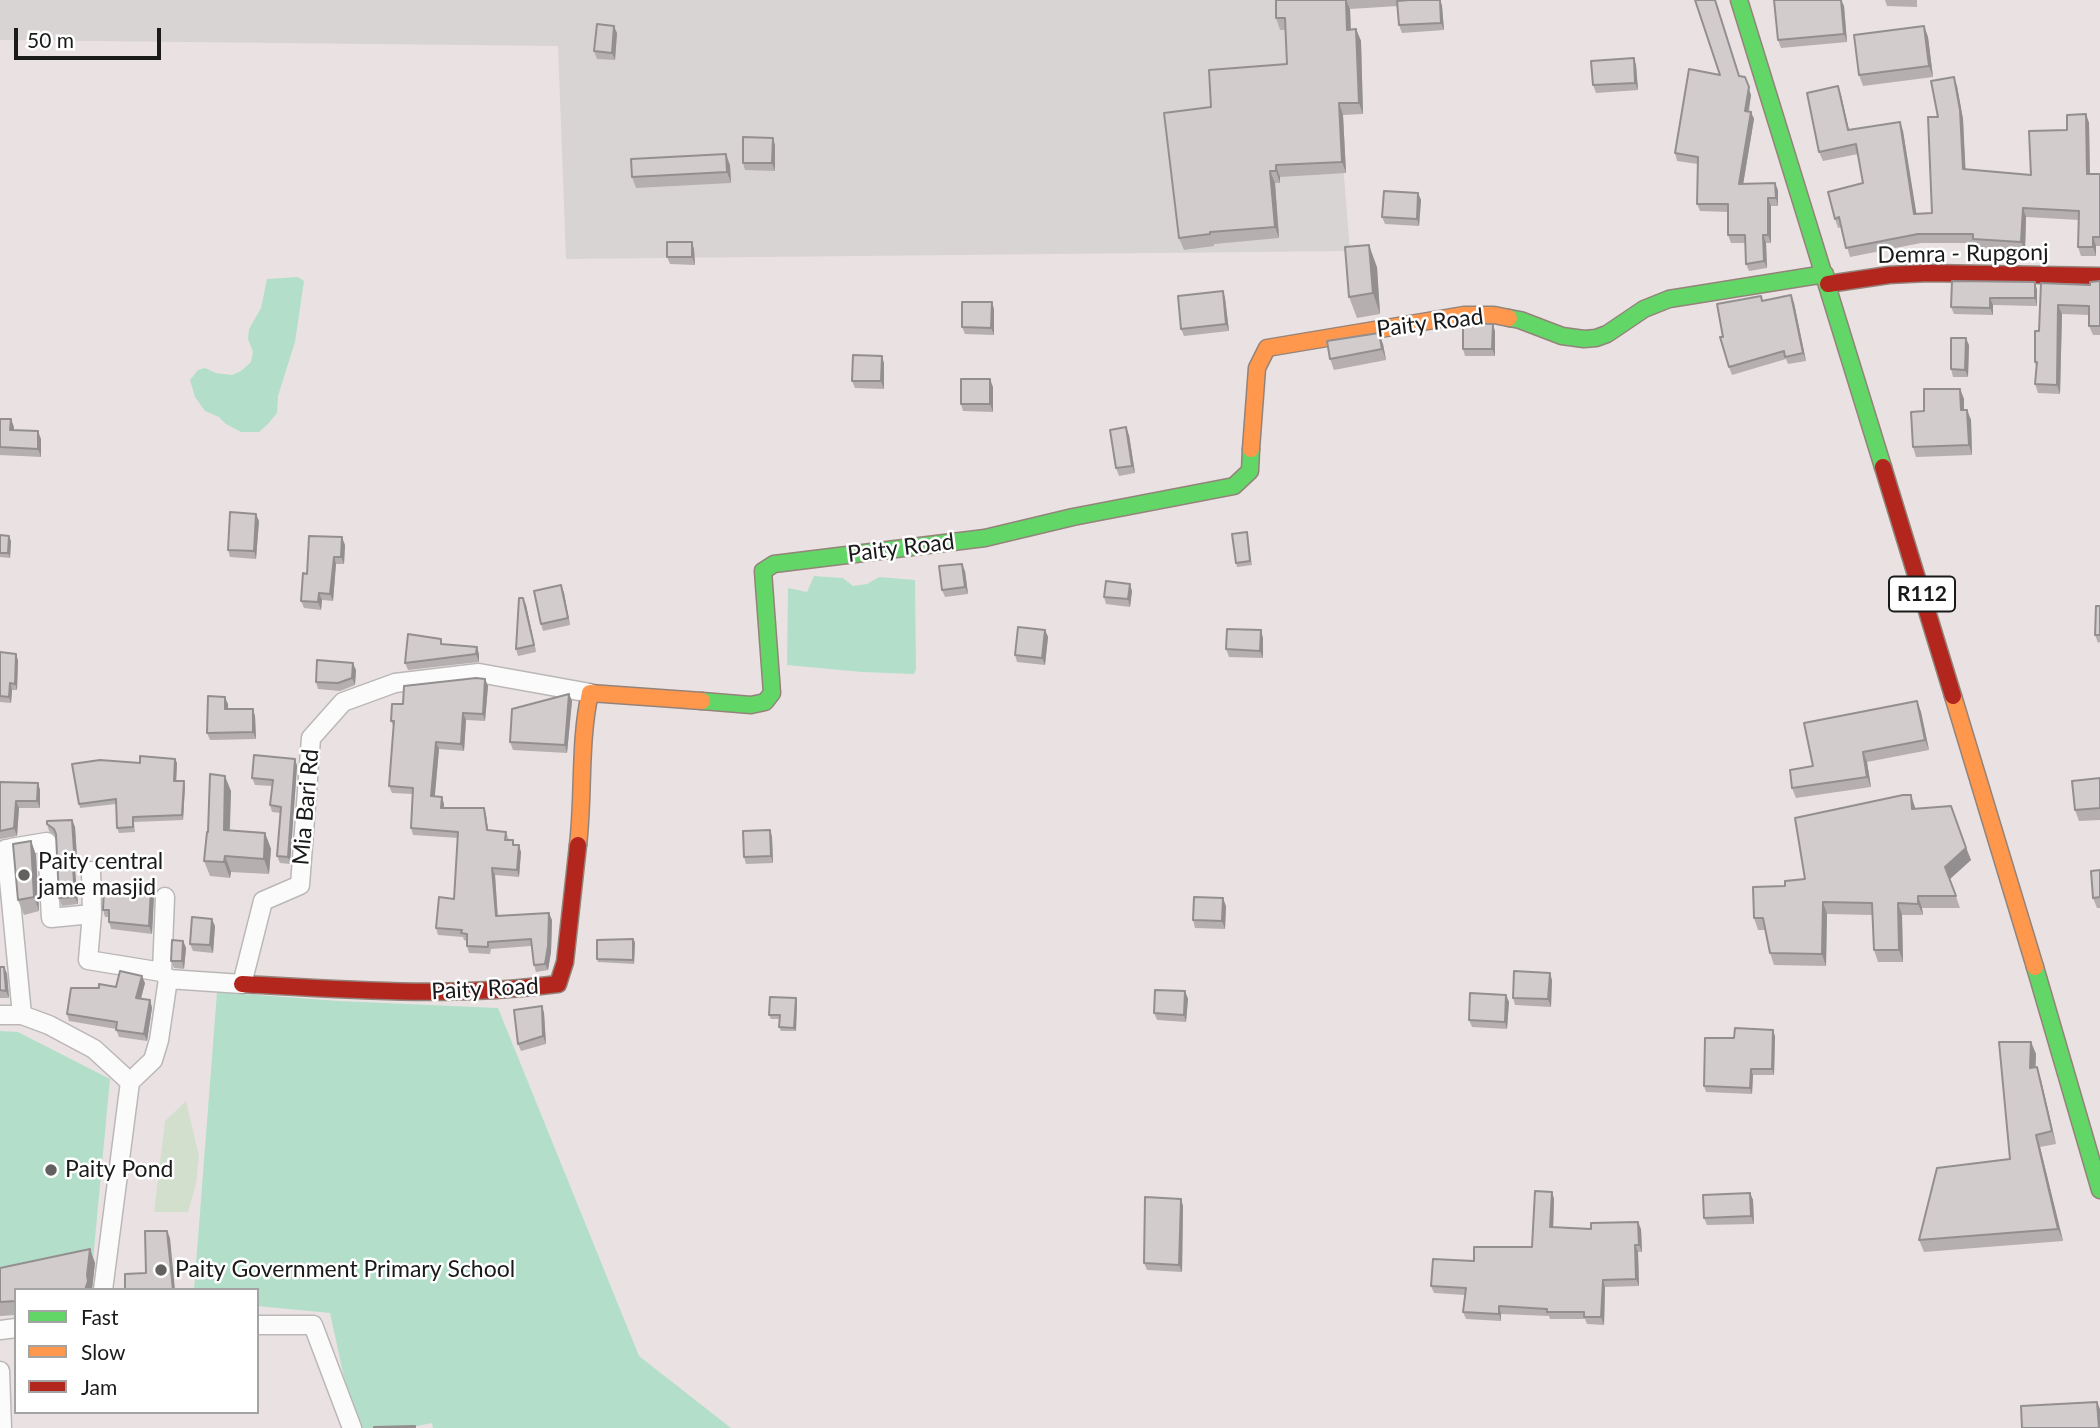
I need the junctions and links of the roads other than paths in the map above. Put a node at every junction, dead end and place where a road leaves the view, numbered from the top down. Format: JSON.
{"nodes":[{"id":1,"x":1739,"y":0,"type":"edge"},
{"id":2,"x":2100,"y":276,"type":"edge"},
{"id":3,"x":1826,"y":279,"type":"junction"},
{"id":4,"x":590,"y":693,"type":"junction"},
{"id":5,"x":3,"y":849,"type":"edge"},
{"id":6,"x":91,"y":871,"type":"dead end"},
{"id":7,"x":164,"y":897,"type":"dead end"},
{"id":8,"x":92,"y":914,"type":"junction"},
{"id":9,"x":165,"y":976,"type":"junction"},
{"id":10,"x":242,"y":984,"type":"junction"},
{"id":11,"x":0,"y":1015,"type":"edge"},
{"id":12,"x":22,"y":1015,"type":"junction"},
{"id":13,"x":130,"y":1082,"type":"junction"},
{"id":14,"x":2100,"y":1190,"type":"edge"},
{"id":15,"x":103,"y":1288,"type":"edge"},
{"id":16,"x":259,"y":1325,"type":"edge"},
{"id":17,"x":0,"y":1371,"type":"edge"},
{"id":18,"x":2,"y":1428,"type":"edge"},
{"id":19,"x":352,"y":1428,"type":"edge"}],
"edges":[{"from":1,"to":3,"type":"street","number":"R112"},
{"from":2,"to":3,"type":"street","name":"Demra - Rupgonj"},
{"from":3,"to":4,"type":"street","name":"Paity Road"},
{"from":3,"to":14,"type":"street","number":"R112"},
{"from":4,"to":10,"type":"street","name":"Mia Bari Rd"},
{"from":4,"to":10,"type":"street","name":"Paity Road"},
{"from":5,"to":8,"type":"street"},
{"from":5,"to":12,"type":"street"},
{"from":6,"to":8,"type":"street"},
{"from":7,"to":9,"type":"street"},
{"from":8,"to":9,"type":"street"},
{"from":9,"to":10,"type":"street"},
{"from":9,"to":13,"type":"street"},
{"from":11,"to":12,"type":"street"},
{"from":12,"to":13,"type":"street"},
{"from":13,"to":15,"type":"street"},
{"from":16,"to":19,"type":"street"},
{"from":17,"to":18,"type":"street"}]}
